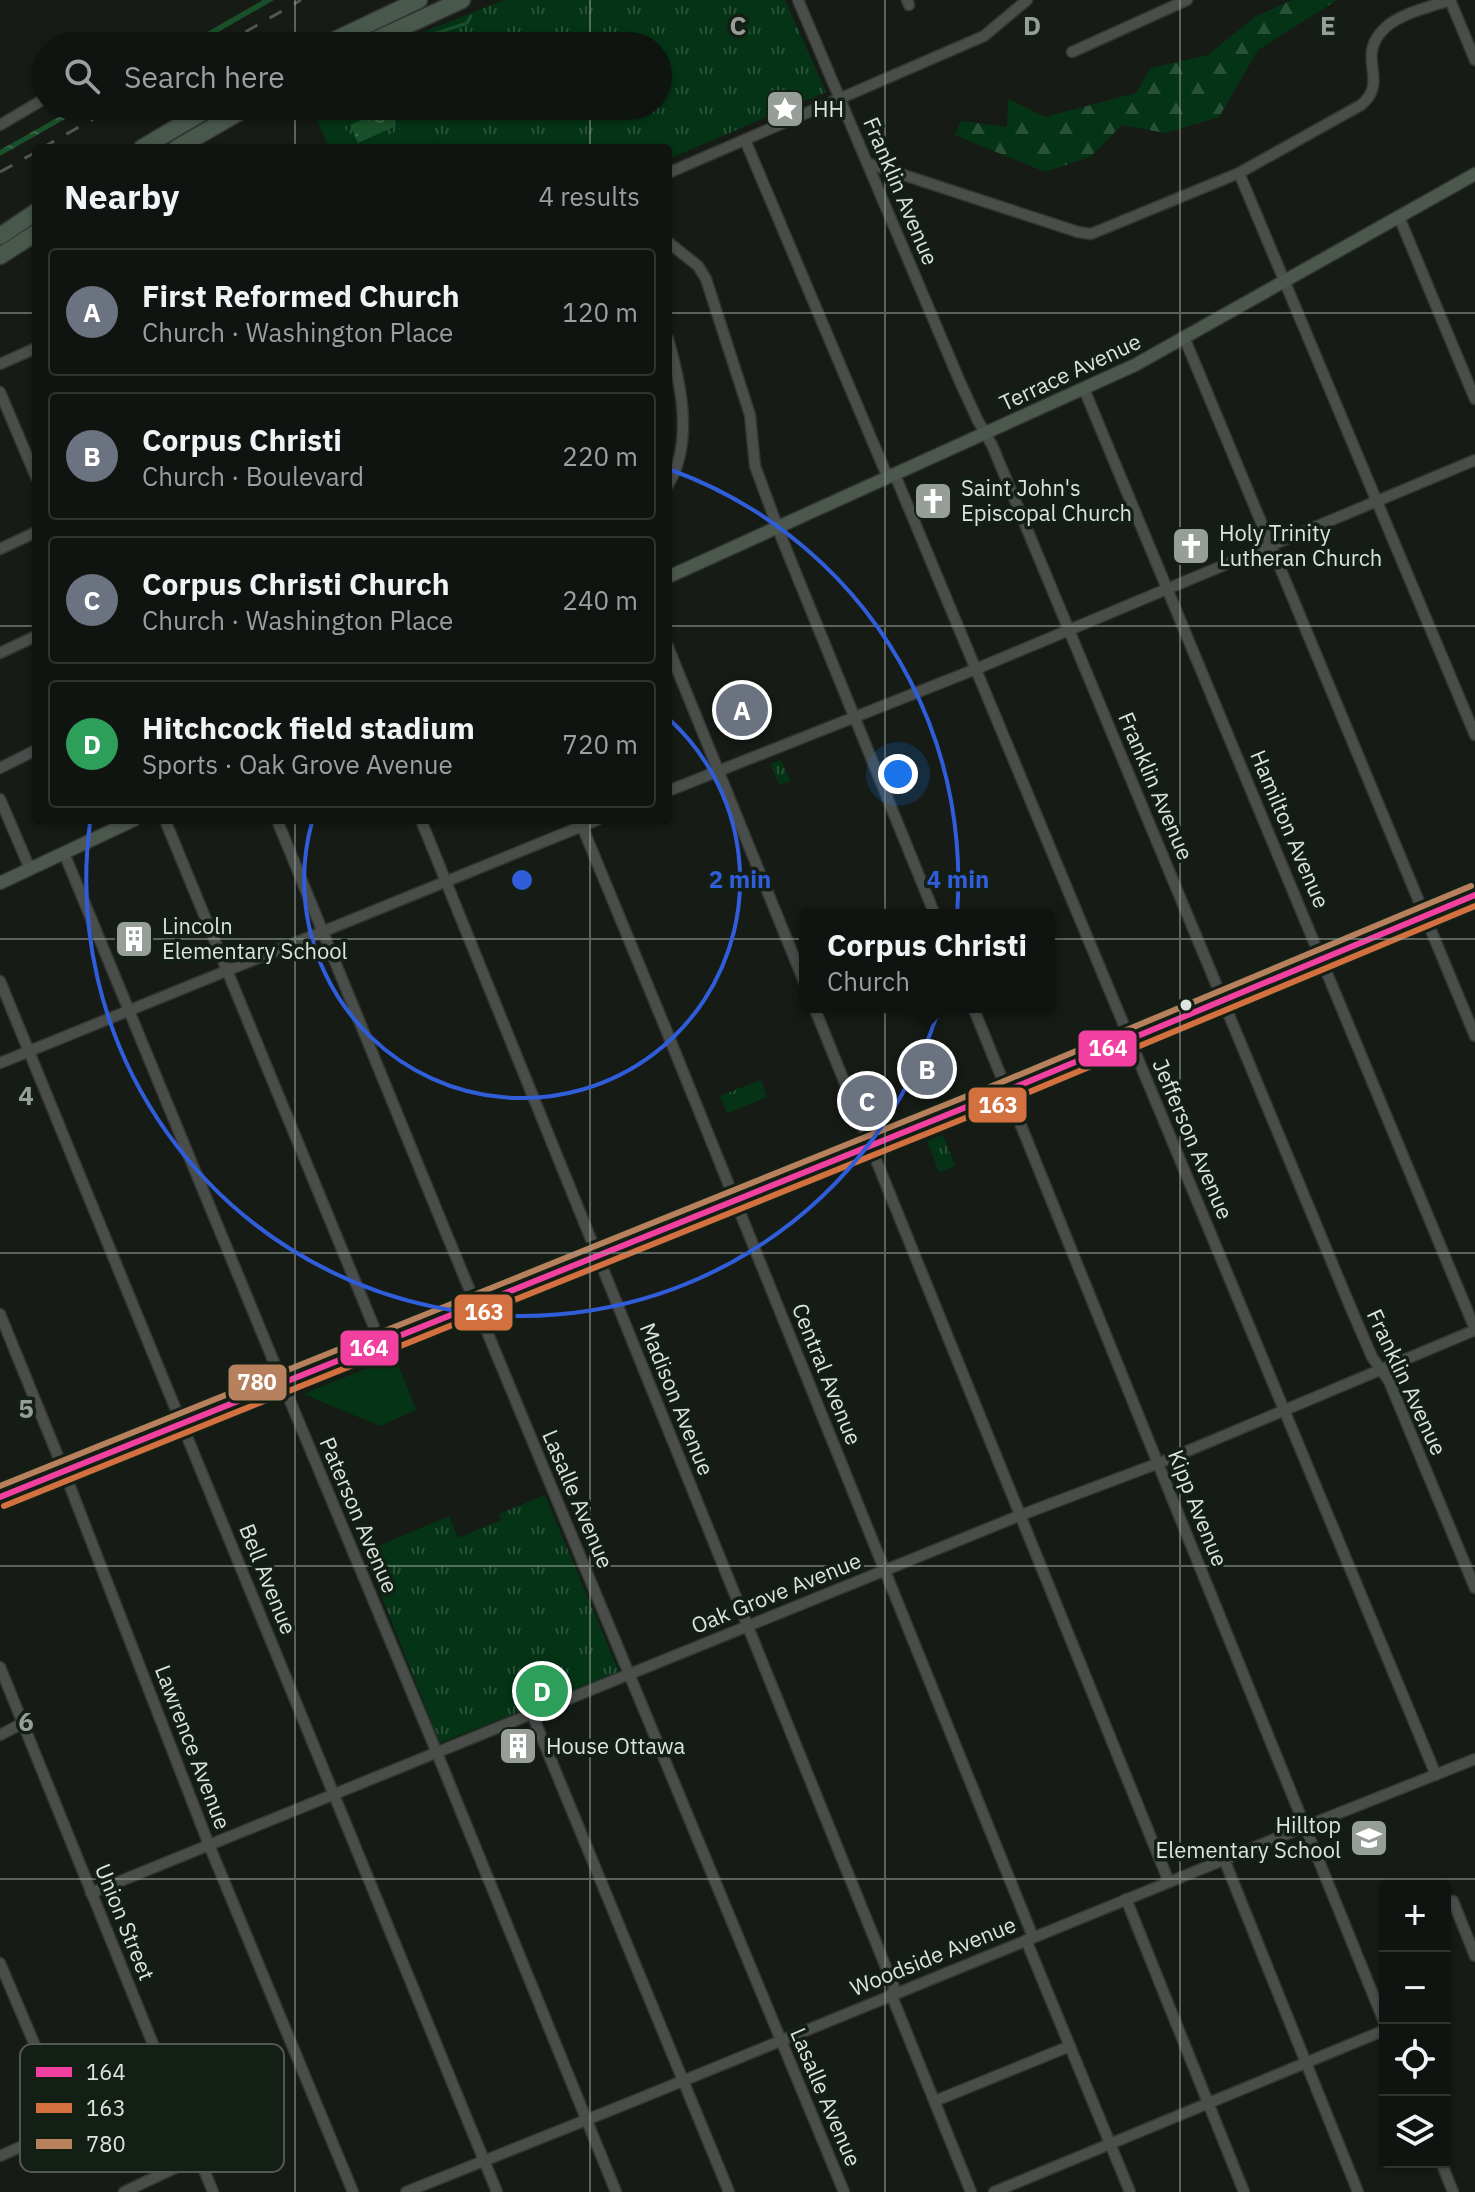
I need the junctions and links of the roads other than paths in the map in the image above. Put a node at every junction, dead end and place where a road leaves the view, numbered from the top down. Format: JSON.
{"nodes":[{"id":1,"x":419,"y":0,"type":"edge"},
{"id":2,"x":462,"y":0,"type":"edge"},
{"id":3,"x":798,"y":0,"type":"edge"},
{"id":4,"x":1027,"y":0,"type":"edge"},
{"id":5,"x":1187,"y":0,"type":"edge"},
{"id":6,"x":1450,"y":0,"type":"edge"},
{"id":7,"x":1171,"y":4,"type":"edge"},
{"id":8,"x":352,"y":32,"type":"edge"},
{"id":9,"x":392,"y":32,"type":"edge"},
{"id":10,"x":1072,"y":52,"type":"dead end"},
{"id":11,"x":1475,"y":60,"type":"edge"},
{"id":12,"x":840,"y":100,"type":"junction"},
{"id":13,"x":32,"y":106,"type":"edge"},
{"id":14,"x":189,"y":120,"type":"edge"},
{"id":15,"x":226,"y":120,"type":"edge"},
{"id":16,"x":0,"y":125,"type":"edge"},
{"id":17,"x":745,"y":140,"type":"junction"},
{"id":18,"x":149,"y":144,"type":"edge"},
{"id":19,"x":184,"y":144,"type":"edge"},
{"id":20,"x":867,"y":163,"type":"junction"},
{"id":21,"x":672,"y":171,"type":"edge"},
{"id":22,"x":1239,"y":173,"type":"junction"},
{"id":23,"x":1475,"y":174,"type":"edge"},
{"id":24,"x":32,"y":215,"type":"edge"},
{"id":25,"x":1399,"y":217,"type":"junction"},
{"id":26,"x":0,"y":236,"type":"edge"},
{"id":27,"x":32,"y":236,"type":"edge"},
{"id":28,"x":672,"y":245,"type":"edge"},
{"id":29,"x":0,"y":256,"type":"edge"},
{"id":30,"x":1284,"y":281,"type":"junction"},
{"id":31,"x":1184,"y":337,"type":"junction"},
{"id":32,"x":32,"y":350,"type":"edge"},
{"id":33,"x":672,"y":357,"type":"edge"},
{"id":34,"x":0,"y":364,"type":"edge"},
{"id":35,"x":1084,"y":389,"type":"junction"},
{"id":36,"x":0,"y":392,"type":"edge"},
{"id":37,"x":1475,"y":399,"type":"edge"},
{"id":38,"x":985,"y":433,"type":"junction"},
{"id":39,"x":1475,"y":460,"type":"edge"},
{"id":40,"x":32,"y":468,"type":"edge"},
{"id":41,"x":672,"y":475,"type":"edge"},
{"id":42,"x":892,"y":476,"type":"junction"},
{"id":43,"x":1378,"y":501,"type":"junction"},
{"id":44,"x":778,"y":527,"type":"junction"},
{"id":45,"x":32,"y":534,"type":"edge"},
{"id":46,"x":1271,"y":546,"type":"junction"},
{"id":47,"x":0,"y":549,"type":"edge"},
{"id":48,"x":672,"y":575,"type":"edge"},
{"id":49,"x":1168,"y":588,"type":"junction"},
{"id":50,"x":1068,"y":630,"type":"junction"},
{"id":51,"x":32,"y":638,"type":"edge"},
{"id":52,"x":0,"y":653,"type":"edge"},
{"id":53,"x":672,"y":657,"type":"edge"},
{"id":54,"x":976,"y":669,"type":"junction"},
{"id":55,"x":853,"y":710,"type":"junction"},
{"id":56,"x":1475,"y":735,"type":"edge"},
{"id":57,"x":32,"y":752,"type":"edge"},
{"id":58,"x":0,"y":768,"type":"edge"},
{"id":59,"x":719,"y":771,"type":"junction"},
{"id":60,"x":672,"y":789,"type":"edge"},
{"id":61,"x":0,"y":799,"type":"edge"},
{"id":62,"x":126,"y":824,"type":"edge"},
{"id":63,"x":167,"y":824,"type":"edge"},
{"id":64,"x":279,"y":824,"type":"edge"},
{"id":65,"x":423,"y":824,"type":"edge"},
{"id":66,"x":587,"y":824,"type":"edge"},
{"id":67,"x":582,"y":826,"type":"junction"},
{"id":68,"x":64,"y":853,"type":"junction"},
{"id":69,"x":30,"y":869,"type":"junction"},
{"id":70,"x":446,"y":882,"type":"junction"},
{"id":71,"x":0,"y":883,"type":"edge"},
{"id":72,"x":1475,"y":895,"type":"edge"},
{"id":73,"x":933,"y":909,"type":"edge"},
{"id":74,"x":1425,"y":916,"type":"junction"},
{"id":75,"x":324,"y":932,"type":"junction"},
{"id":76,"x":1322,"y":959,"type":"junction"},
{"id":77,"x":799,"y":969,"type":"edge"},
{"id":78,"x":227,"y":971,"type":"junction"},
{"id":79,"x":0,"y":981,"type":"edge"},
{"id":80,"x":1223,"y":1000,"type":"junction"},
{"id":81,"x":129,"y":1011,"type":"junction"},
{"id":82,"x":816,"y":1013,"type":"edge"},
{"id":83,"x":975,"y":1013,"type":"edge"},
{"id":84,"x":1475,"y":1036,"type":"edge"},
{"id":85,"x":1130,"y":1039,"type":"junction"},
{"id":86,"x":28,"y":1051,"type":"junction"},
{"id":87,"x":0,"y":1063,"type":"edge"},
{"id":88,"x":1006,"y":1091,"type":"junction"},
{"id":89,"x":870,"y":1145,"type":"junction"},
{"id":90,"x":735,"y":1201,"type":"junction"},
{"id":91,"x":599,"y":1256,"type":"junction"},
{"id":92,"x":476,"y":1305,"type":"junction"},
{"id":93,"x":0,"y":1314,"type":"edge"},
{"id":94,"x":1475,"y":1329,"type":"edge"},
{"id":95,"x":381,"y":1344,"type":"junction"},
{"id":96,"x":1379,"y":1369,"type":"junction"},
{"id":97,"x":283,"y":1384,"type":"junction"},
{"id":98,"x":1284,"y":1410,"type":"junction"},
{"id":99,"x":183,"y":1424,"type":"junction"},
{"id":100,"x":1159,"y":1463,"type":"junction"},
{"id":101,"x":64,"y":1471,"type":"junction"},
{"id":102,"x":0,"y":1497,"type":"edge"},
{"id":103,"x":1021,"y":1515,"type":"junction"},
{"id":104,"x":885,"y":1571,"type":"junction"},
{"id":105,"x":1475,"y":1588,"type":"edge"},
{"id":106,"x":747,"y":1627,"type":"junction"},
{"id":107,"x":0,"y":1667,"type":"edge"},
{"id":108,"x":629,"y":1675,"type":"junction"},
{"id":109,"x":532,"y":1714,"type":"junction"},
{"id":110,"x":23,"y":1723,"type":"junction"},
{"id":111,"x":0,"y":1735,"type":"edge"},
{"id":112,"x":437,"y":1753,"type":"junction"},
{"id":113,"x":1475,"y":1759,"type":"edge"},
{"id":114,"x":1436,"y":1775,"type":"junction"},
{"id":115,"x":335,"y":1794,"type":"junction"},
{"id":116,"x":1304,"y":1827,"type":"junction"},
{"id":117,"x":209,"y":1845,"type":"junction"},
{"id":118,"x":1224,"y":1859,"type":"junction"},
{"id":119,"x":1169,"y":1882,"type":"junction"},
{"id":120,"x":91,"y":1893,"type":"junction"},
{"id":121,"x":1126,"y":1899,"type":"junction"},
{"id":122,"x":1453,"y":1901,"type":"dead end"},
{"id":123,"x":1030,"y":1938,"type":"junction"},
{"id":124,"x":1475,"y":1956,"type":"edge"},
{"id":125,"x":0,"y":1963,"type":"edge"},
{"id":126,"x":894,"y":1993,"type":"junction"},
{"id":127,"x":1379,"y":2009,"type":"edge"},
{"id":128,"x":1379,"y":2033,"type":"edge"},
{"id":129,"x":781,"y":2040,"type":"junction"},
{"id":130,"x":34,"y":2044,"type":"edge"},
{"id":131,"x":153,"y":2044,"type":"edge"},
{"id":132,"x":1070,"y":2046,"type":"junction"},
{"id":133,"x":1307,"y":2063,"type":"junction"},
{"id":134,"x":683,"y":2080,"type":"junction"},
{"id":135,"x":935,"y":2101,"type":"junction"},
{"id":136,"x":1208,"y":2103,"type":"junction"},
{"id":137,"x":587,"y":2120,"type":"junction"},
{"id":138,"x":1110,"y":2143,"type":"junction"},
{"id":139,"x":20,"y":2147,"type":"edge"},
{"id":140,"x":0,"y":2156,"type":"edge"},
{"id":141,"x":484,"y":2161,"type":"junction"},
{"id":142,"x":1443,"y":2168,"type":"edge"},
{"id":143,"x":166,"y":2172,"type":"edge"},
{"id":144,"x":204,"y":2172,"type":"edge"},
{"id":145,"x":124,"y":2192,"type":"edge"},
{"id":146,"x":213,"y":2192,"type":"edge"},
{"id":147,"x":353,"y":2192,"type":"edge"},
{"id":148,"x":406,"y":2192,"type":"edge"},
{"id":149,"x":497,"y":2192,"type":"edge"},
{"id":150,"x":616,"y":2192,"type":"edge"},
{"id":151,"x":729,"y":2192,"type":"edge"},
{"id":152,"x":844,"y":2192,"type":"edge"},
{"id":153,"x":971,"y":2192,"type":"edge"},
{"id":154,"x":994,"y":2192,"type":"edge"},
{"id":155,"x":1130,"y":2192,"type":"edge"},
{"id":156,"x":1244,"y":2192,"type":"edge"},
{"id":157,"x":1358,"y":2192,"type":"edge"},
{"id":158,"x":1453,"y":2192,"type":"edge"}],
"edges":[{"from":1,"to":8,"type":"highway"},
{"from":2,"to":9,"type":"highway"},
{"from":3,"to":12,"type":"street","name":"Franklin Avenue"},
{"from":4,"to":12,"type":"street"},
{"from":5,"to":7,"type":"street"},
{"from":6,"to":11,"type":"street"},
{"from":6,"to":22,"type":"street"},
{"from":7,"to":10,"type":"street"},
{"from":12,"to":17,"type":"street"},
{"from":12,"to":20,"type":"street","name":"Franklin Avenue"},
{"from":13,"to":16,"type":"street"},
{"from":14,"to":18,"type":"highway"},
{"from":15,"to":19,"type":"highway"},
{"from":17,"to":21,"type":"street"},
{"from":17,"to":42,"type":"street","name":"Jefferson Avenue"},
{"from":20,"to":22,"type":"street"},
{"from":20,"to":38,"type":"street","name":"Franklin Avenue"},
{"from":22,"to":30,"type":"street"},
{"from":23,"to":25,"type":"main road","name":"Terrace Avenue"},
{"from":24,"to":26,"type":"highway"},
{"from":25,"to":30,"type":"main road","name":"Terrace Avenue"},
{"from":25,"to":37,"type":"street"},
{"from":27,"to":29,"type":"highway"},
{"from":28,"to":44,"type":"street"},
{"from":30,"to":31,"type":"main road","name":"Terrace Avenue"},
{"from":30,"to":43,"type":"street"},
{"from":31,"to":35,"type":"main road","name":"Terrace Avenue"},
{"from":31,"to":46,"type":"street"},
{"from":32,"to":34,"type":"street"},
{"from":33,"to":41,"type":"street"},
{"from":35,"to":38,"type":"main road","name":"Terrace Avenue"},
{"from":35,"to":49,"type":"street","name":"Hamilton Avenue"},
{"from":36,"to":40,"type":"street"},
{"from":38,"to":42,"type":"main road","name":"Terrace Avenue"},
{"from":38,"to":50,"type":"street","name":"Franklin Avenue"},
{"from":39,"to":43,"type":"street"},
{"from":42,"to":44,"type":"main road","name":"Terrace Avenue"},
{"from":42,"to":54,"type":"street","name":"Jefferson Avenue"},
{"from":43,"to":46,"type":"street"},
{"from":43,"to":56,"type":"street"},
{"from":44,"to":48,"type":"main road","name":"Terrace Avenue"},
{"from":44,"to":55,"type":"street"},
{"from":45,"to":47,"type":"street"},
{"from":46,"to":49,"type":"street"},
{"from":46,"to":74,"type":"street"},
{"from":49,"to":50,"type":"street"},
{"from":49,"to":76,"type":"street","name":"Hamilton Avenue"},
{"from":50,"to":54,"type":"street"},
{"from":50,"to":80,"type":"street","name":"Franklin Avenue"},
{"from":51,"to":52,"type":"street"},
{"from":53,"to":59,"type":"street"},
{"from":54,"to":55,"type":"street"},
{"from":54,"to":85,"type":"street","name":"Jefferson Avenue"},
{"from":55,"to":59,"type":"street"},
{"from":55,"to":73,"type":"street"},
{"from":57,"to":58,"type":"street"},
{"from":59,"to":60,"type":"street"},
{"from":59,"to":77,"type":"street"},
{"from":61,"to":69,"type":"street"},
{"from":62,"to":68,"type":"main road"},
{"from":63,"to":78,"type":"street"},
{"from":64,"to":75,"type":"street","name":"Lasalle Avenue"},
{"from":65,"to":70,"type":"street","name":"Madison Avenue"},
{"from":66,"to":67,"type":"street"},
{"from":67,"to":70,"type":"street"},
{"from":67,"to":90,"type":"street","name":"Central Avenue"},
{"from":68,"to":69,"type":"main road"},
{"from":68,"to":81,"type":"street","name":"Paterson Avenue"},
{"from":69,"to":71,"type":"main road"},
{"from":70,"to":75,"type":"street"},
{"from":70,"to":91,"type":"street","name":"Madison Avenue"},
{"from":72,"to":74,"type":"street"},
{"from":74,"to":76,"type":"street"},
{"from":74,"to":84,"type":"street"},
{"from":75,"to":78,"type":"street"},
{"from":75,"to":92,"type":"street","name":"Lasalle Avenue"},
{"from":76,"to":80,"type":"street"},
{"from":76,"to":94,"type":"street","name":"Hamilton Avenue"},
{"from":78,"to":81,"type":"street"},
{"from":78,"to":95,"type":"street"},
{"from":79,"to":86,"type":"street","name":"Bell Avenue"},
{"from":80,"to":85,"type":"street"},
{"from":80,"to":96,"type":"street","name":"Franklin Avenue"},
{"from":81,"to":86,"type":"street"},
{"from":81,"to":97,"type":"street","name":"Paterson Avenue"},
{"from":82,"to":89,"type":"street"},
{"from":83,"to":88,"type":"street","name":"Kipp Avenue"},
{"from":85,"to":88,"type":"street"},
{"from":85,"to":98,"type":"street","name":"Jefferson Avenue"},
{"from":86,"to":87,"type":"street"},
{"from":86,"to":99,"type":"street","name":"Bell Avenue"},
{"from":88,"to":89,"type":"street"},
{"from":88,"to":100,"type":"street","name":"Kipp Avenue"},
{"from":89,"to":90,"type":"street"},
{"from":89,"to":103,"type":"street"},
{"from":90,"to":91,"type":"street"},
{"from":90,"to":104,"type":"street","name":"Central Avenue"},
{"from":91,"to":92,"type":"street"},
{"from":91,"to":106,"type":"street","name":"Madison Avenue"},
{"from":92,"to":95,"type":"street"},
{"from":92,"to":108,"type":"street","name":"Lasalle Avenue"},
{"from":93,"to":101,"type":"street","name":"Lawrence Avenue"},
{"from":94,"to":96,"type":"street","name":"Oak Grove Avenue"},
{"from":95,"to":97,"type":"street"},
{"from":96,"to":98,"type":"street","name":"Oak Grove Avenue"},
{"from":96,"to":105,"type":"street","name":"Franklin Avenue"},
{"from":97,"to":99,"type":"street"},
{"from":97,"to":112,"type":"street","name":"Paterson Avenue"},
{"from":98,"to":100,"type":"street","name":"Oak Grove Avenue"},
{"from":98,"to":114,"type":"street","name":"Jefferson Avenue"},
{"from":99,"to":101,"type":"street"},
{"from":99,"to":115,"type":"street","name":"Bell Avenue"},
{"from":100,"to":103,"type":"street","name":"Oak Grove Avenue"},
{"from":100,"to":116,"type":"street","name":"Kipp Avenue"},
{"from":101,"to":102,"type":"street"},
{"from":101,"to":117,"type":"street","name":"Lawrence Avenue"},
{"from":103,"to":104,"type":"street","name":"Oak Grove Avenue"},
{"from":103,"to":119,"type":"street"},
{"from":104,"to":106,"type":"street","name":"Oak Grove Avenue"},
{"from":104,"to":123,"type":"street","name":"Central Avenue"},
{"from":106,"to":108,"type":"street","name":"Oak Grove Avenue"},
{"from":106,"to":126,"type":"street","name":"Madison Avenue"},
{"from":107,"to":110,"type":"street","name":"Union Street"},
{"from":108,"to":109,"type":"street","name":"Oak Grove Avenue"},
{"from":108,"to":129,"type":"street","name":"Lasalle Avenue"},
{"from":109,"to":112,"type":"street","name":"Oak Grove Avenue"},
{"from":109,"to":134,"type":"street"},
{"from":110,"to":111,"type":"street"},
{"from":110,"to":120,"type":"street","name":"Union Street"},
{"from":112,"to":115,"type":"street","name":"Oak Grove Avenue"},
{"from":112,"to":137,"type":"street","name":"Paterson Avenue"},
{"from":113,"to":114,"type":"street","name":"Woodside Avenue"},
{"from":114,"to":116,"type":"street","name":"Woodside Avenue"},
{"from":115,"to":117,"type":"street","name":"Oak Grove Avenue"},
{"from":115,"to":141,"type":"street","name":"Bell Avenue"},
{"from":116,"to":118,"type":"street","name":"Woodside Avenue"},
{"from":116,"to":127,"type":"street","name":"Kipp Avenue"},
{"from":117,"to":120,"type":"street","name":"Oak Grove Avenue"},
{"from":117,"to":147,"type":"street","name":"Lawrence Avenue"},
{"from":118,"to":119,"type":"street","name":"Woodside Avenue"},
{"from":118,"to":133,"type":"street"},
{"from":119,"to":121,"type":"street","name":"Woodside Avenue"},
{"from":120,"to":131,"type":"street","name":"Union Street"},
{"from":121,"to":123,"type":"street","name":"Woodside Avenue"},
{"from":121,"to":136,"type":"street"},
{"from":122,"to":124,"type":"street"},
{"from":123,"to":126,"type":"street","name":"Woodside Avenue"},
{"from":123,"to":132,"type":"street","name":"Central Avenue"},
{"from":125,"to":130,"type":"street"},
{"from":126,"to":129,"type":"street","name":"Woodside Avenue"},
{"from":126,"to":135,"type":"street","name":"Madison Avenue"},
{"from":128,"to":133,"type":"street"},
{"from":129,"to":134,"type":"street","name":"Woodside Avenue"},
{"from":129,"to":152,"type":"street","name":"Lasalle Avenue"},
{"from":132,"to":135,"type":"street"},
{"from":132,"to":138,"type":"street","name":"Central Avenue"},
{"from":133,"to":136,"type":"street"},
{"from":133,"to":157,"type":"street"},
{"from":134,"to":137,"type":"street","name":"Woodside Avenue"},
{"from":134,"to":151,"type":"street"},
{"from":135,"to":153,"type":"street","name":"Madison Avenue"},
{"from":136,"to":138,"type":"street"},
{"from":136,"to":156,"type":"street"},
{"from":137,"to":141,"type":"street","name":"Woodside Avenue"},
{"from":137,"to":150,"type":"street","name":"Paterson Avenue"},
{"from":138,"to":154,"type":"street"},
{"from":138,"to":155,"type":"street","name":"Central Avenue"},
{"from":139,"to":140,"type":"street"},
{"from":141,"to":148,"type":"street","name":"Woodside Avenue"},
{"from":141,"to":149,"type":"street","name":"Bell Avenue"},
{"from":142,"to":158,"type":"street"},
{"from":143,"to":145,"type":"street"},
{"from":144,"to":146,"type":"street","name":"Union Street"}]}
